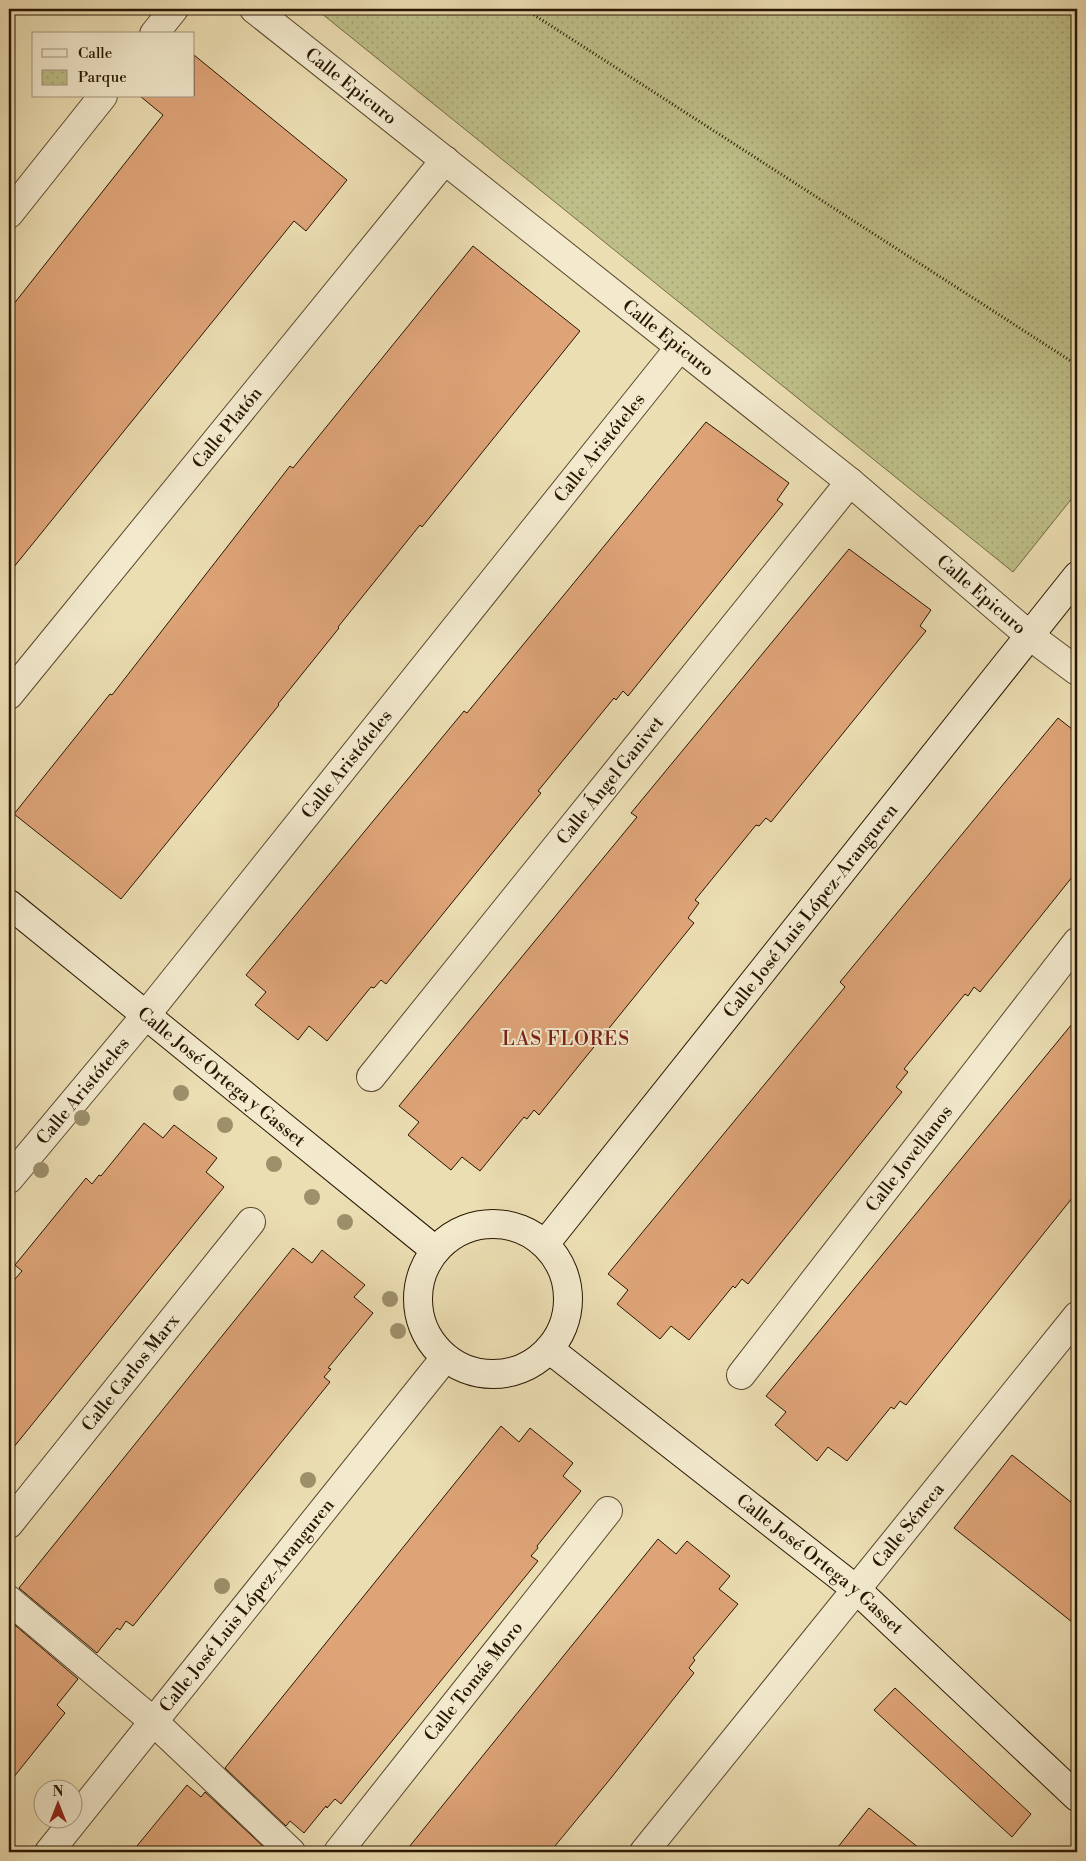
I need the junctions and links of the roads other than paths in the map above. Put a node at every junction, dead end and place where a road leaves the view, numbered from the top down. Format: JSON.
{"nodes":[{"id":1,"x":174,"y":9,"type":"edge"},
{"id":2,"x":254,"y":9,"type":"edge"},
{"id":3,"x":156,"y":32,"type":"edge"},
{"id":4,"x":102,"y":98,"type":"edge"},
{"id":5,"x":446,"y":160,"type":"junction"},
{"id":6,"x":9,"y":214,"type":"edge"},
{"id":7,"x":680,"y":347,"type":"junction"},
{"id":8,"x":850,"y":482,"type":"junction"},
{"id":9,"x":1077,"y":576,"type":"edge"},
{"id":10,"x":1030,"y":636,"type":"junction"},
{"id":11,"x":1077,"y":671,"type":"edge"},
{"id":12,"x":9,"y":695,"type":"edge"},
{"id":13,"x":9,"y":904,"type":"edge"},
{"id":14,"x":1077,"y":942,"type":"edge"},
{"id":15,"x":146,"y":1015,"type":"junction"},
{"id":16,"x":371,"y":1077,"type":"dead end"},
{"id":17,"x":9,"y":1179,"type":"edge"},
{"id":18,"x":251,"y":1222,"type":"dead end"},
{"id":19,"x":545,"y":1244,"type":"junction"},
{"id":20,"x":435,"y":1250,"type":"junction"},
{"id":21,"x":1077,"y":1316,"type":"edge"},
{"id":22,"x":549,"y":1349,"type":"junction"},
{"id":23,"x":446,"y":1358,"type":"junction"},
{"id":24,"x":741,"y":1375,"type":"dead end"},
{"id":25,"x":608,"y":1511,"type":"dead end"},
{"id":26,"x":9,"y":1524,"type":"edge"},
{"id":27,"x":857,"y":1590,"type":"junction"},
{"id":28,"x":9,"y":1600,"type":"edge"},
{"id":29,"x":153,"y":1721,"type":"junction"},
{"id":30,"x":1077,"y":1797,"type":"edge"},
{"id":31,"x":49,"y":1852,"type":"edge"},
{"id":32,"x":291,"y":1852,"type":"edge"},
{"id":33,"x":338,"y":1852,"type":"edge"},
{"id":34,"x":644,"y":1852,"type":"edge"}],
"edges":[{"from":1,"to":3,"type":"street"},
{"from":2,"to":5,"type":"street","name":"Calle Epicuro"},
{"from":4,"to":6,"type":"street"},
{"from":5,"to":7,"type":"street","name":"Calle Epicuro"},
{"from":5,"to":12,"type":"street","name":"Calle Platón"},
{"from":7,"to":8,"type":"street","name":"Calle Epicuro"},
{"from":7,"to":15,"type":"street","name":"Calle Aristóteles"},
{"from":8,"to":10,"type":"street","name":"Calle Epicuro"},
{"from":8,"to":16,"type":"street","name":"Calle Ángel Ganivet"},
{"from":9,"to":10,"type":"street","name":"Calle José Luis López-Aranguren"},
{"from":10,"to":11,"type":"street","name":"Calle Epicuro"},
{"from":10,"to":19,"type":"street","name":"Calle José Luis López-Aranguren"},
{"from":13,"to":15,"type":"street","name":"Calle José Ortega y Gasset"},
{"from":14,"to":24,"type":"street","name":"Calle Jovellanos"},
{"from":15,"to":17,"type":"street","name":"Calle Aristóteles"},
{"from":15,"to":20,"type":"street","name":"Calle José Ortega y Gasset"},
{"from":18,"to":26,"type":"street","name":"Calle Carlos Marx"},
{"from":19,"to":20,"type":"street"},
{"from":19,"to":22,"type":"street"},
{"from":20,"to":23,"type":"street"},
{"from":21,"to":27,"type":"street","name":"Calle Séneca"},
{"from":22,"to":23,"type":"street"},
{"from":22,"to":27,"type":"street","name":"Calle José Ortega y Gasset"},
{"from":23,"to":29,"type":"street","name":"Calle José Luis López-Aranguren"},
{"from":25,"to":33,"type":"street","name":"Calle Tomás Moro"},
{"from":27,"to":30,"type":"street","name":"Calle José Ortega y Gasset"},
{"from":27,"to":34,"type":"street","name":"Calle Séneca"},
{"from":28,"to":29,"type":"street"},
{"from":29,"to":31,"type":"street","name":"Calle José Luis López-Aranguren"},
{"from":29,"to":32,"type":"street"}]}
